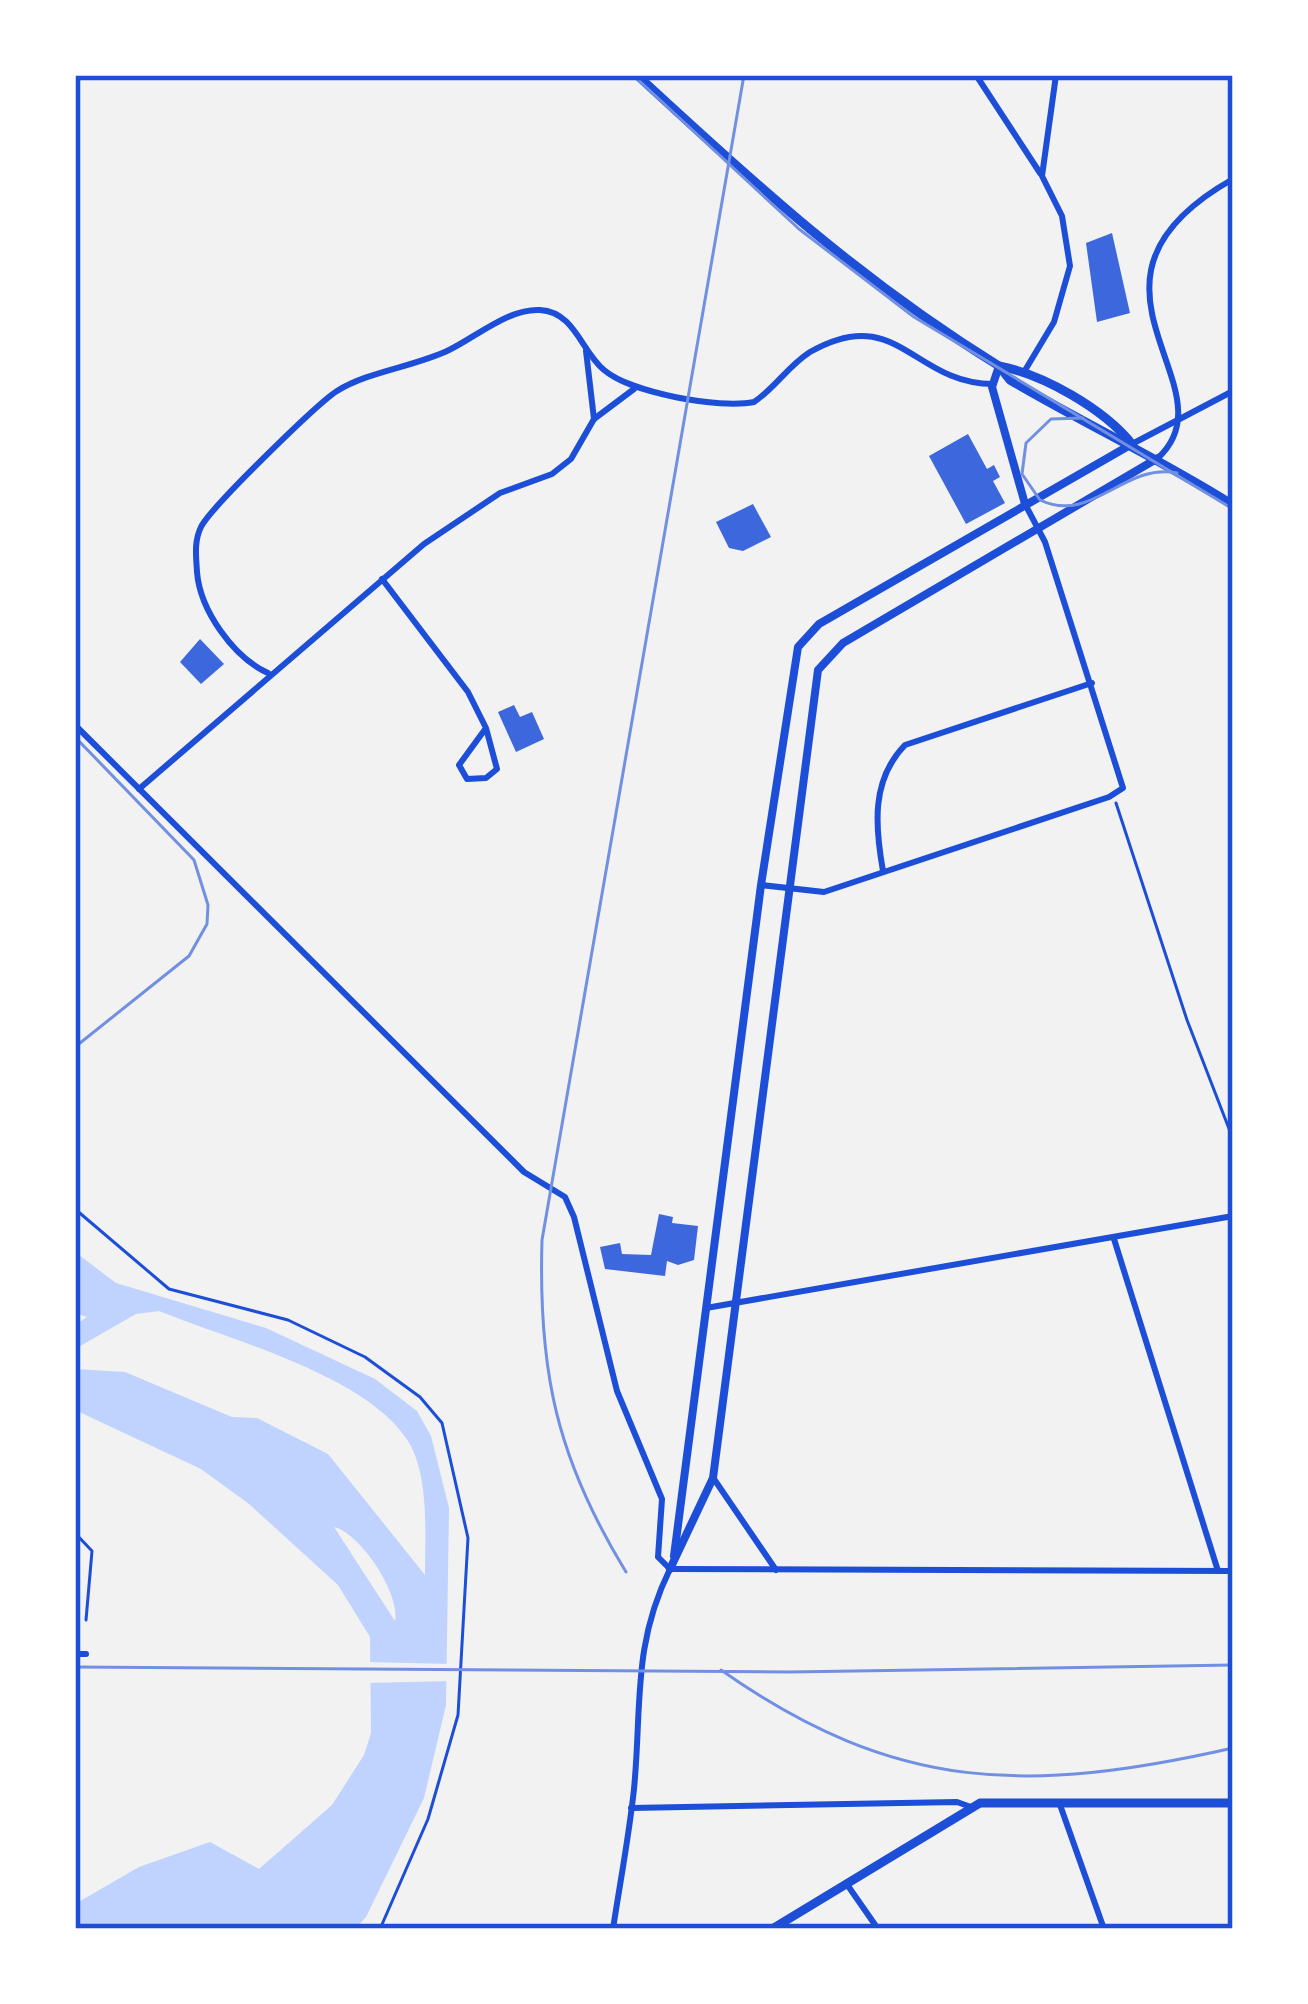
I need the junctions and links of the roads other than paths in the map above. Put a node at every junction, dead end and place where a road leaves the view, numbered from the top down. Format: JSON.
{"nodes":[{"id":1,"x":637,"y":75,"type":"edge"},
{"id":2,"x":976,"y":75,"type":"edge"},
{"id":3,"x":1056,"y":75,"type":"edge"},
{"id":4,"x":1042,"y":176,"type":"junction"},
{"id":5,"x":1233,"y":178,"type":"edge"},
{"id":6,"x":586,"y":350,"type":"junction"},
{"id":7,"x":999,"y":366,"type":"junction"},
{"id":8,"x":1024,"y":372,"type":"junction"},
{"id":9,"x":993,"y":384,"type":"junction"},
{"id":10,"x":635,"y":388,"type":"junction"},
{"id":11,"x":1233,"y":391,"type":"edge"},
{"id":12,"x":1180,"y":415,"type":"junction"},
{"id":13,"x":595,"y":419,"type":"junction"},
{"id":14,"x":1132,"y":444,"type":"junction"},
{"id":15,"x":1158,"y":458,"type":"junction"},
{"id":16,"x":1025,"y":504,"type":"junction"},
{"id":17,"x":1233,"y":505,"type":"edge"},
{"id":18,"x":1037,"y":527,"type":"junction"},
{"id":19,"x":382,"y":579,"type":"junction"},
{"id":20,"x":268,"y":673,"type":"junction"},
{"id":21,"x":1092,"y":683,"type":"junction"},
{"id":22,"x":75,"y":725,"type":"edge"},
{"id":23,"x":486,"y":728,"type":"junction"},
{"id":24,"x":139,"y":789,"type":"junction"},
{"id":25,"x":883,"y":871,"type":"junction"},
{"id":26,"x":761,"y":885,"type":"junction"},
{"id":27,"x":790,"y":889,"type":"junction"},
{"id":28,"x":1233,"y":1216,"type":"edge"},
{"id":29,"x":1114,"y":1239,"type":"junction"},
{"id":30,"x":736,"y":1303,"type":"junction"},
{"id":31,"x":706,"y":1308,"type":"junction"},
{"id":32,"x":713,"y":1478,"type":"junction"},
{"id":33,"x":671,"y":1566,"type":"junction"},
{"id":34,"x":776,"y":1570,"type":"junction"},
{"id":35,"x":1218,"y":1571,"type":"junction"},
{"id":36,"x":1233,"y":1571,"type":"edge"},
{"id":37,"x":75,"y":1654,"type":"edge"},
{"id":38,"x":86,"y":1654,"type":"dead end"},
{"id":39,"x":1059,"y":1800,"type":"junction"},
{"id":40,"x":1233,"y":1803,"type":"edge"},
{"id":41,"x":976,"y":1805,"type":"junction"},
{"id":42,"x":631,"y":1808,"type":"junction"},
{"id":43,"x":846,"y":1883,"type":"junction"},
{"id":44,"x":613,"y":1929,"type":"edge"},
{"id":45,"x":772,"y":1929,"type":"edge"},
{"id":46,"x":878,"y":1929,"type":"edge"},
{"id":47,"x":1104,"y":1929,"type":"edge"}],
"edges":[{"from":1,"to":7,"type":"main road"},
{"from":2,"to":4,"type":"street"},
{"from":3,"to":4,"type":"street"},
{"from":4,"to":8,"type":"street"},
{"from":5,"to":12,"type":"street"},
{"from":6,"to":10,"type":"street"},
{"from":6,"to":13,"type":"street"},
{"from":6,"to":20,"type":"street"},
{"from":7,"to":8,"type":"main road"},
{"from":7,"to":9,"type":"street"},
{"from":7,"to":14,"type":"main road"},
{"from":8,"to":14,"type":"main road"},
{"from":9,"to":10,"type":"street"},
{"from":9,"to":16,"type":"street"},
{"from":10,"to":13,"type":"street"},
{"from":11,"to":12,"type":"street"},
{"from":12,"to":14,"type":"street"},
{"from":12,"to":15,"type":"street"},
{"from":13,"to":19,"type":"street"},
{"from":14,"to":15,"type":"main road"},
{"from":14,"to":16,"type":"street"},
{"from":15,"to":17,"type":"main road"},
{"from":15,"to":18,"type":"street"},
{"from":16,"to":18,"type":"street"},
{"from":16,"to":26,"type":"street"},
{"from":18,"to":21,"type":"street"},
{"from":18,"to":27,"type":"street"},
{"from":19,"to":20,"type":"street"},
{"from":19,"to":23,"type":"street"},
{"from":20,"to":24,"type":"street"},
{"from":21,"to":25,"type":"street"},
{"from":21,"to":25,"type":"street"},
{"from":22,"to":24,"type":"street"},
{"from":23,"to":23,"type":"street"},
{"from":24,"to":33,"type":"street"},
{"from":25,"to":27,"type":"street"},
{"from":26,"to":27,"type":"street"},
{"from":26,"to":31,"type":"street"},
{"from":27,"to":30,"type":"street"},
{"from":28,"to":29,"type":"street"},
{"from":29,"to":30,"type":"street"},
{"from":29,"to":35,"type":"street"},
{"from":30,"to":31,"type":"street"},
{"from":30,"to":32,"type":"street"},
{"from":31,"to":33,"type":"street"},
{"from":32,"to":33,"type":"street"},
{"from":32,"to":34,"type":"street"},
{"from":33,"to":34,"type":"street"},
{"from":33,"to":42,"type":"street"},
{"from":34,"to":35,"type":"street"},
{"from":35,"to":36,"type":"street"},
{"from":37,"to":38,"type":"street"},
{"from":39,"to":40,"type":"main road"},
{"from":39,"to":41,"type":"main road"},
{"from":39,"to":47,"type":"street"},
{"from":41,"to":42,"type":"street"},
{"from":41,"to":43,"type":"main road"},
{"from":42,"to":44,"type":"street"},
{"from":43,"to":45,"type":"main road"},
{"from":43,"to":46,"type":"street"}]}
